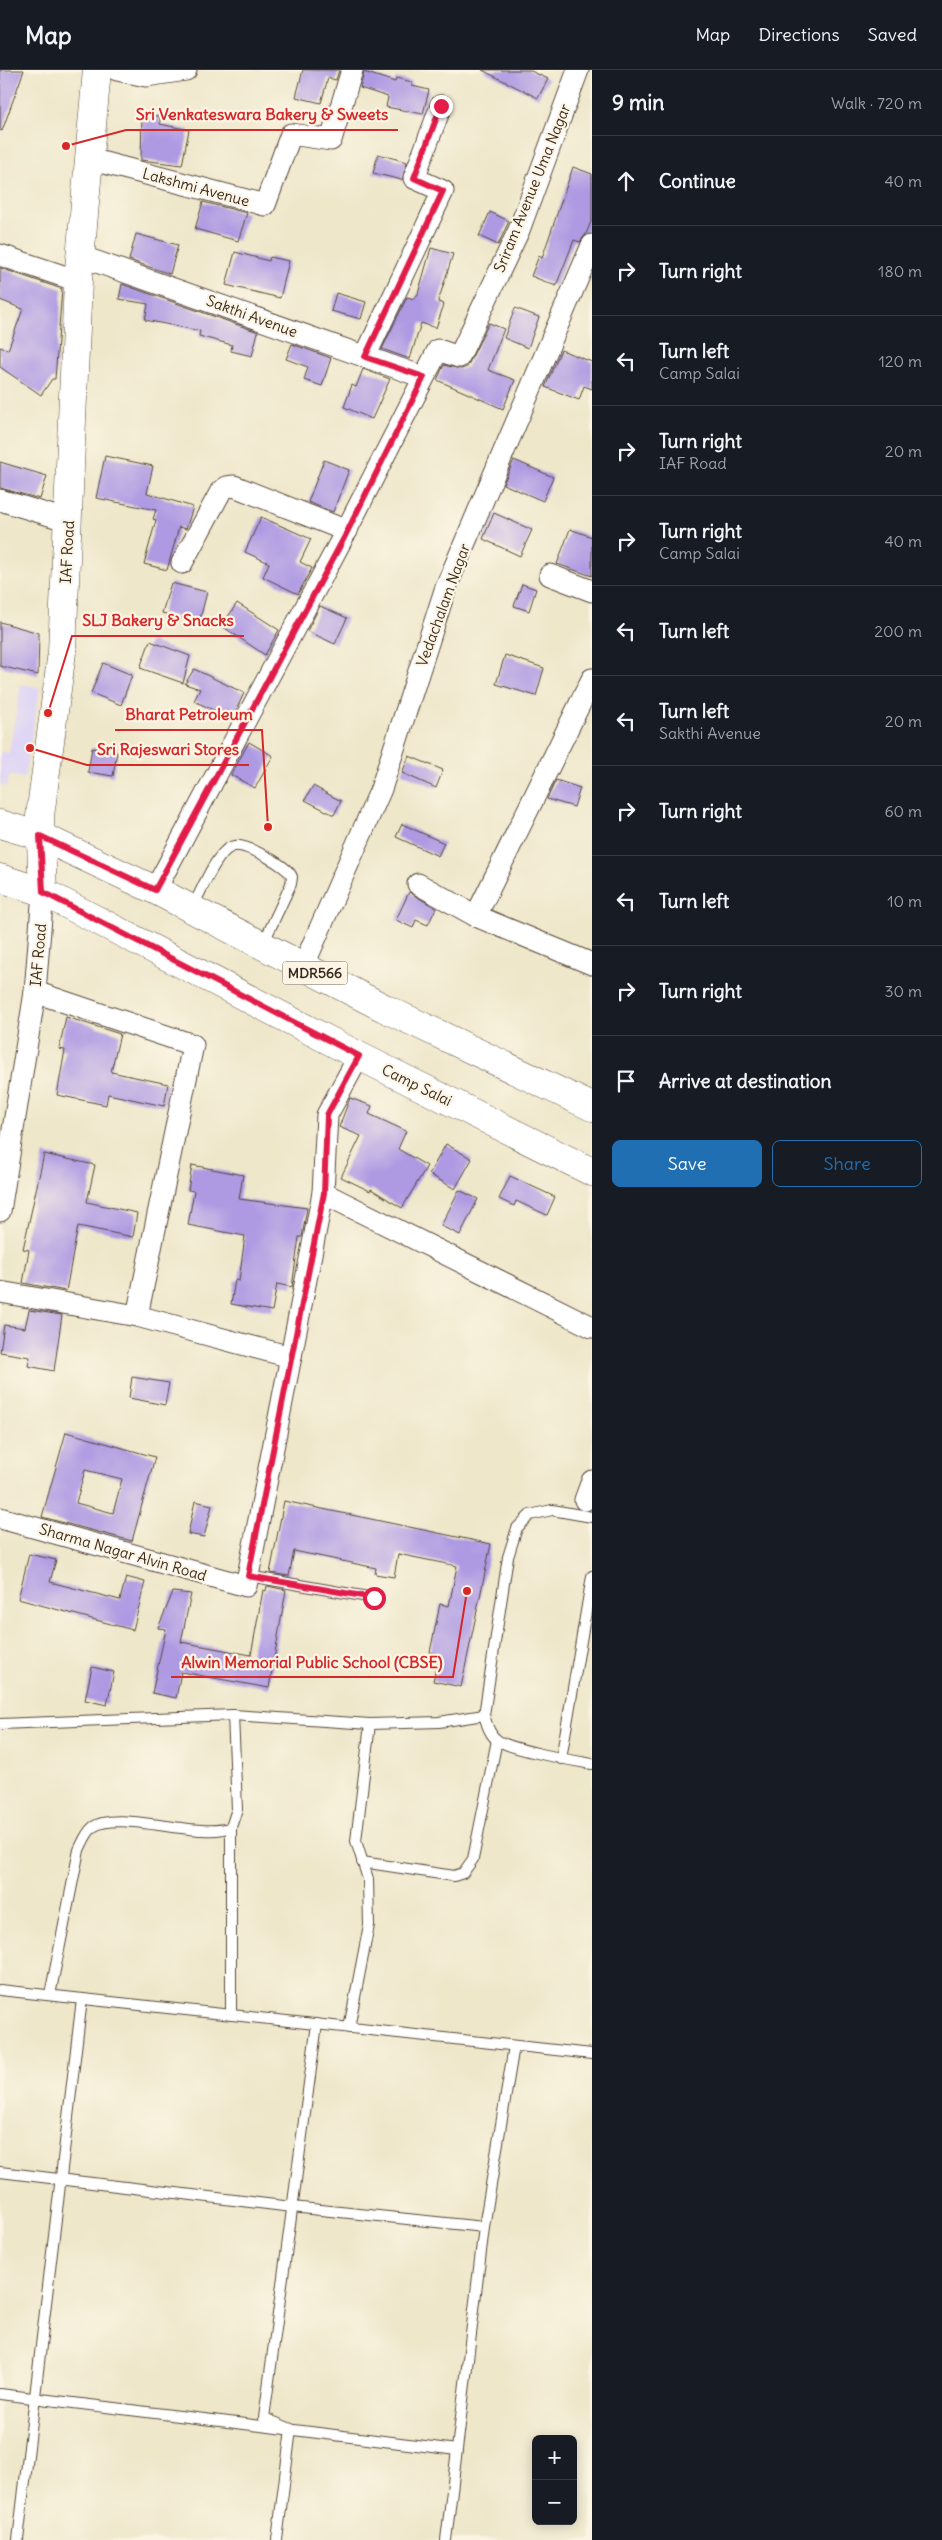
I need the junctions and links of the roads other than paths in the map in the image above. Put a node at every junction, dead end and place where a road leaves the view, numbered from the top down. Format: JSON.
{"nodes":[{"id":1,"x":97,"y":70,"type":"edge"},
{"id":2,"x":117,"y":70,"type":"edge"},
{"id":3,"x":186,"y":70,"type":"edge"},
{"id":4,"x":352,"y":70,"type":"edge"},
{"id":5,"x":578,"y":70,"type":"edge"},
{"id":6,"x":441,"y":106,"type":"dead end"},
{"id":7,"x":89,"y":159,"type":"junction"},
{"id":8,"x":590,"y":254,"type":"edge"},
{"id":9,"x":0,"y":255,"type":"edge"},
{"id":10,"x":79,"y":268,"type":"junction"},
{"id":11,"x":365,"y":357,"type":"junction"},
{"id":12,"x":424,"y":377,"type":"junction"},
{"id":13,"x":0,"y":500,"type":"edge"},
{"id":14,"x":68,"y":521,"type":"junction"},
{"id":15,"x":347,"y":531,"type":"junction"},
{"id":16,"x":182,"y":563,"type":"dead end"},
{"id":17,"x":550,"y":575,"type":"dead end"},
{"id":18,"x":592,"y":591,"type":"edge"},
{"id":19,"x":592,"y":679,"type":"edge"},
{"id":20,"x":0,"y":824,"type":"edge"},
{"id":21,"x":40,"y":836,"type":"junction"},
{"id":22,"x":0,"y":878,"type":"edge"},
{"id":23,"x":418,"y":884,"type":"dead end"},
{"id":24,"x":155,"y":890,"type":"junction"},
{"id":25,"x":43,"y":892,"type":"junction"},
{"id":26,"x":192,"y":910,"type":"junction"},
{"id":27,"x":476,"y":916,"type":"junction"},
{"id":28,"x":262,"y":946,"type":"junction"},
{"id":29,"x":592,"y":964,"type":"edge"},
{"id":30,"x":302,"y":967,"type":"junction"},
{"id":31,"x":35,"y":992,"type":"junction"},
{"id":32,"x":359,"y":1056,"type":"junction"},
{"id":33,"x":590,"y":1101,"type":"edge"},
{"id":34,"x":592,"y":1172,"type":"edge"},
{"id":35,"x":3,"y":1179,"type":"edge"},
{"id":36,"x":324,"y":1193,"type":"junction"},
{"id":37,"x":0,"y":1211,"type":"edge"},
{"id":38,"x":0,"y":1292,"type":"edge"},
{"id":39,"x":137,"y":1316,"type":"junction"},
{"id":40,"x":592,"y":1327,"type":"edge"},
{"id":41,"x":291,"y":1357,"type":"junction"},
{"id":42,"x":590,"y":1499,"type":"edge"},
{"id":43,"x":0,"y":1518,"type":"edge"},
{"id":44,"x":592,"y":1576,"type":"edge"},
{"id":45,"x":247,"y":1581,"type":"junction"},
{"id":46,"x":374,"y":1598,"type":"dead end"},
{"id":47,"x":233,"y":1715,"type":"junction"},
{"id":48,"x":484,"y":1716,"type":"junction"},
{"id":49,"x":0,"y":1724,"type":"edge"},
{"id":50,"x":370,"y":1724,"type":"junction"},
{"id":51,"x":497,"y":1740,"type":"junction"},
{"id":52,"x":561,"y":1759,"type":"junction"},
{"id":53,"x":592,"y":1764,"type":"edge"},
{"id":54,"x":231,"y":1827,"type":"junction"},
{"id":55,"x":362,"y":1862,"type":"junction"},
{"id":56,"x":0,"y":1990,"type":"edge"},
{"id":57,"x":50,"y":1995,"type":"junction"},
{"id":58,"x":82,"y":1999,"type":"junction"},
{"id":59,"x":231,"y":2015,"type":"junction"},
{"id":60,"x":317,"y":2024,"type":"junction"},
{"id":61,"x":348,"y":2028,"type":"junction"},
{"id":62,"x":514,"y":2046,"type":"junction"},
{"id":63,"x":592,"y":2054,"type":"edge"},
{"id":64,"x":0,"y":2172,"type":"edge"},
{"id":65,"x":60,"y":2180,"type":"junction"},
{"id":66,"x":292,"y":2207,"type":"junction"},
{"id":67,"x":484,"y":2227,"type":"junction"},
{"id":68,"x":0,"y":2394,"type":"edge"},
{"id":69,"x":34,"y":2398,"type":"junction"},
{"id":70,"x":291,"y":2429,"type":"junction"},
{"id":71,"x":456,"y":2450,"type":"junction"},
{"id":72,"x":18,"y":2540,"type":"edge"},
{"id":73,"x":277,"y":2540,"type":"edge"},
{"id":74,"x":446,"y":2540,"type":"edge"}],
"edges":[{"from":1,"to":7,"type":"main road","name":"IAF Road"},
{"from":2,"to":3,"type":"street"},
{"from":4,"to":7,"type":"street","name":"Lakshmi Avenue"},
{"from":5,"to":12,"type":"street","name":"Sriram Avenue Uma Nagar"},
{"from":6,"to":11,"type":"street"},
{"from":7,"to":10,"type":"main road","name":"IAF Road"},
{"from":8,"to":30,"type":"street","name":"Vedachalam Nagar"},
{"from":9,"to":10,"type":"street","name":"Sakthi Avenue"},
{"from":10,"to":11,"type":"street","name":"Sakthi Avenue"},
{"from":10,"to":14,"type":"main road","name":"IAF Road"},
{"from":11,"to":12,"type":"street","name":"Sakthi Avenue"},
{"from":12,"to":15,"type":"street","name":"Sriram Avenue Uma Nagar"},
{"from":13,"to":14,"type":"street"},
{"from":14,"to":21,"type":"main road","name":"IAF Road"},
{"from":15,"to":16,"type":"street"},
{"from":15,"to":24,"type":"street","name":"Sriram Avenue Uma Nagar"},
{"from":17,"to":18,"type":"street"},
{"from":19,"to":27,"type":"street"},
{"from":20,"to":21,"type":"main road","number":"MDR566"},
{"from":21,"to":24,"type":"main road","number":"MDR566"},
{"from":21,"to":25,"type":"main road","name":"IAF Road"},
{"from":22,"to":25,"type":"main road","name":"Camp Salai"},
{"from":23,"to":27,"type":"street"},
{"from":24,"to":26,"type":"main road","number":"MDR566"},
{"from":25,"to":31,"type":"street","name":"IAF Road"},
{"from":25,"to":32,"type":"main road","name":"Camp Salai"},
{"from":26,"to":28,"type":"main road","number":"MDR566"},
{"from":26,"to":28,"type":"lane"},
{"from":27,"to":29,"type":"street"},
{"from":28,"to":30,"type":"main road","number":"MDR566"},
{"from":30,"to":33,"type":"main road","number":"MDR566"},
{"from":31,"to":35,"type":"street","name":"IAF Road"},
{"from":31,"to":39,"type":"street"},
{"from":32,"to":34,"type":"main road","name":"Camp Salai"},
{"from":32,"to":36,"type":"street"},
{"from":35,"to":37,"type":"street","name":"IAF Road"},
{"from":36,"to":40,"type":"street"},
{"from":36,"to":41,"type":"street"},
{"from":38,"to":39,"type":"street"},
{"from":39,"to":41,"type":"street"},
{"from":41,"to":45,"type":"street"},
{"from":42,"to":48,"type":"lane"},
{"from":43,"to":45,"type":"street","name":"Sharma Nagar Alvin Road"},
{"from":44,"to":52,"type":"lane"},
{"from":45,"to":46,"type":"lane"},
{"from":47,"to":49,"type":"lane"},
{"from":47,"to":50,"type":"lane"},
{"from":47,"to":54,"type":"lane"},
{"from":48,"to":50,"type":"lane"},
{"from":48,"to":51,"type":"lane"},
{"from":50,"to":55,"type":"lane"},
{"from":51,"to":52,"type":"lane"},
{"from":51,"to":55,"type":"lane"},
{"from":52,"to":53,"type":"lane"},
{"from":54,"to":57,"type":"lane"},
{"from":54,"to":59,"type":"lane"},
{"from":55,"to":61,"type":"lane"},
{"from":56,"to":57,"type":"lane"},
{"from":57,"to":58,"type":"lane"},
{"from":58,"to":59,"type":"lane"},
{"from":58,"to":65,"type":"lane"},
{"from":59,"to":60,"type":"lane"},
{"from":60,"to":61,"type":"lane"},
{"from":60,"to":66,"type":"lane"},
{"from":61,"to":62,"type":"lane"},
{"from":62,"to":63,"type":"lane"},
{"from":62,"to":67,"type":"lane"},
{"from":64,"to":65,"type":"lane"},
{"from":65,"to":66,"type":"lane"},
{"from":65,"to":69,"type":"lane"},
{"from":66,"to":67,"type":"lane"},
{"from":66,"to":70,"type":"lane"},
{"from":67,"to":71,"type":"lane"},
{"from":68,"to":69,"type":"lane"},
{"from":69,"to":70,"type":"lane"},
{"from":69,"to":72,"type":"lane"},
{"from":70,"to":71,"type":"lane"},
{"from":70,"to":73,"type":"lane"},
{"from":71,"to":74,"type":"lane"}]}
